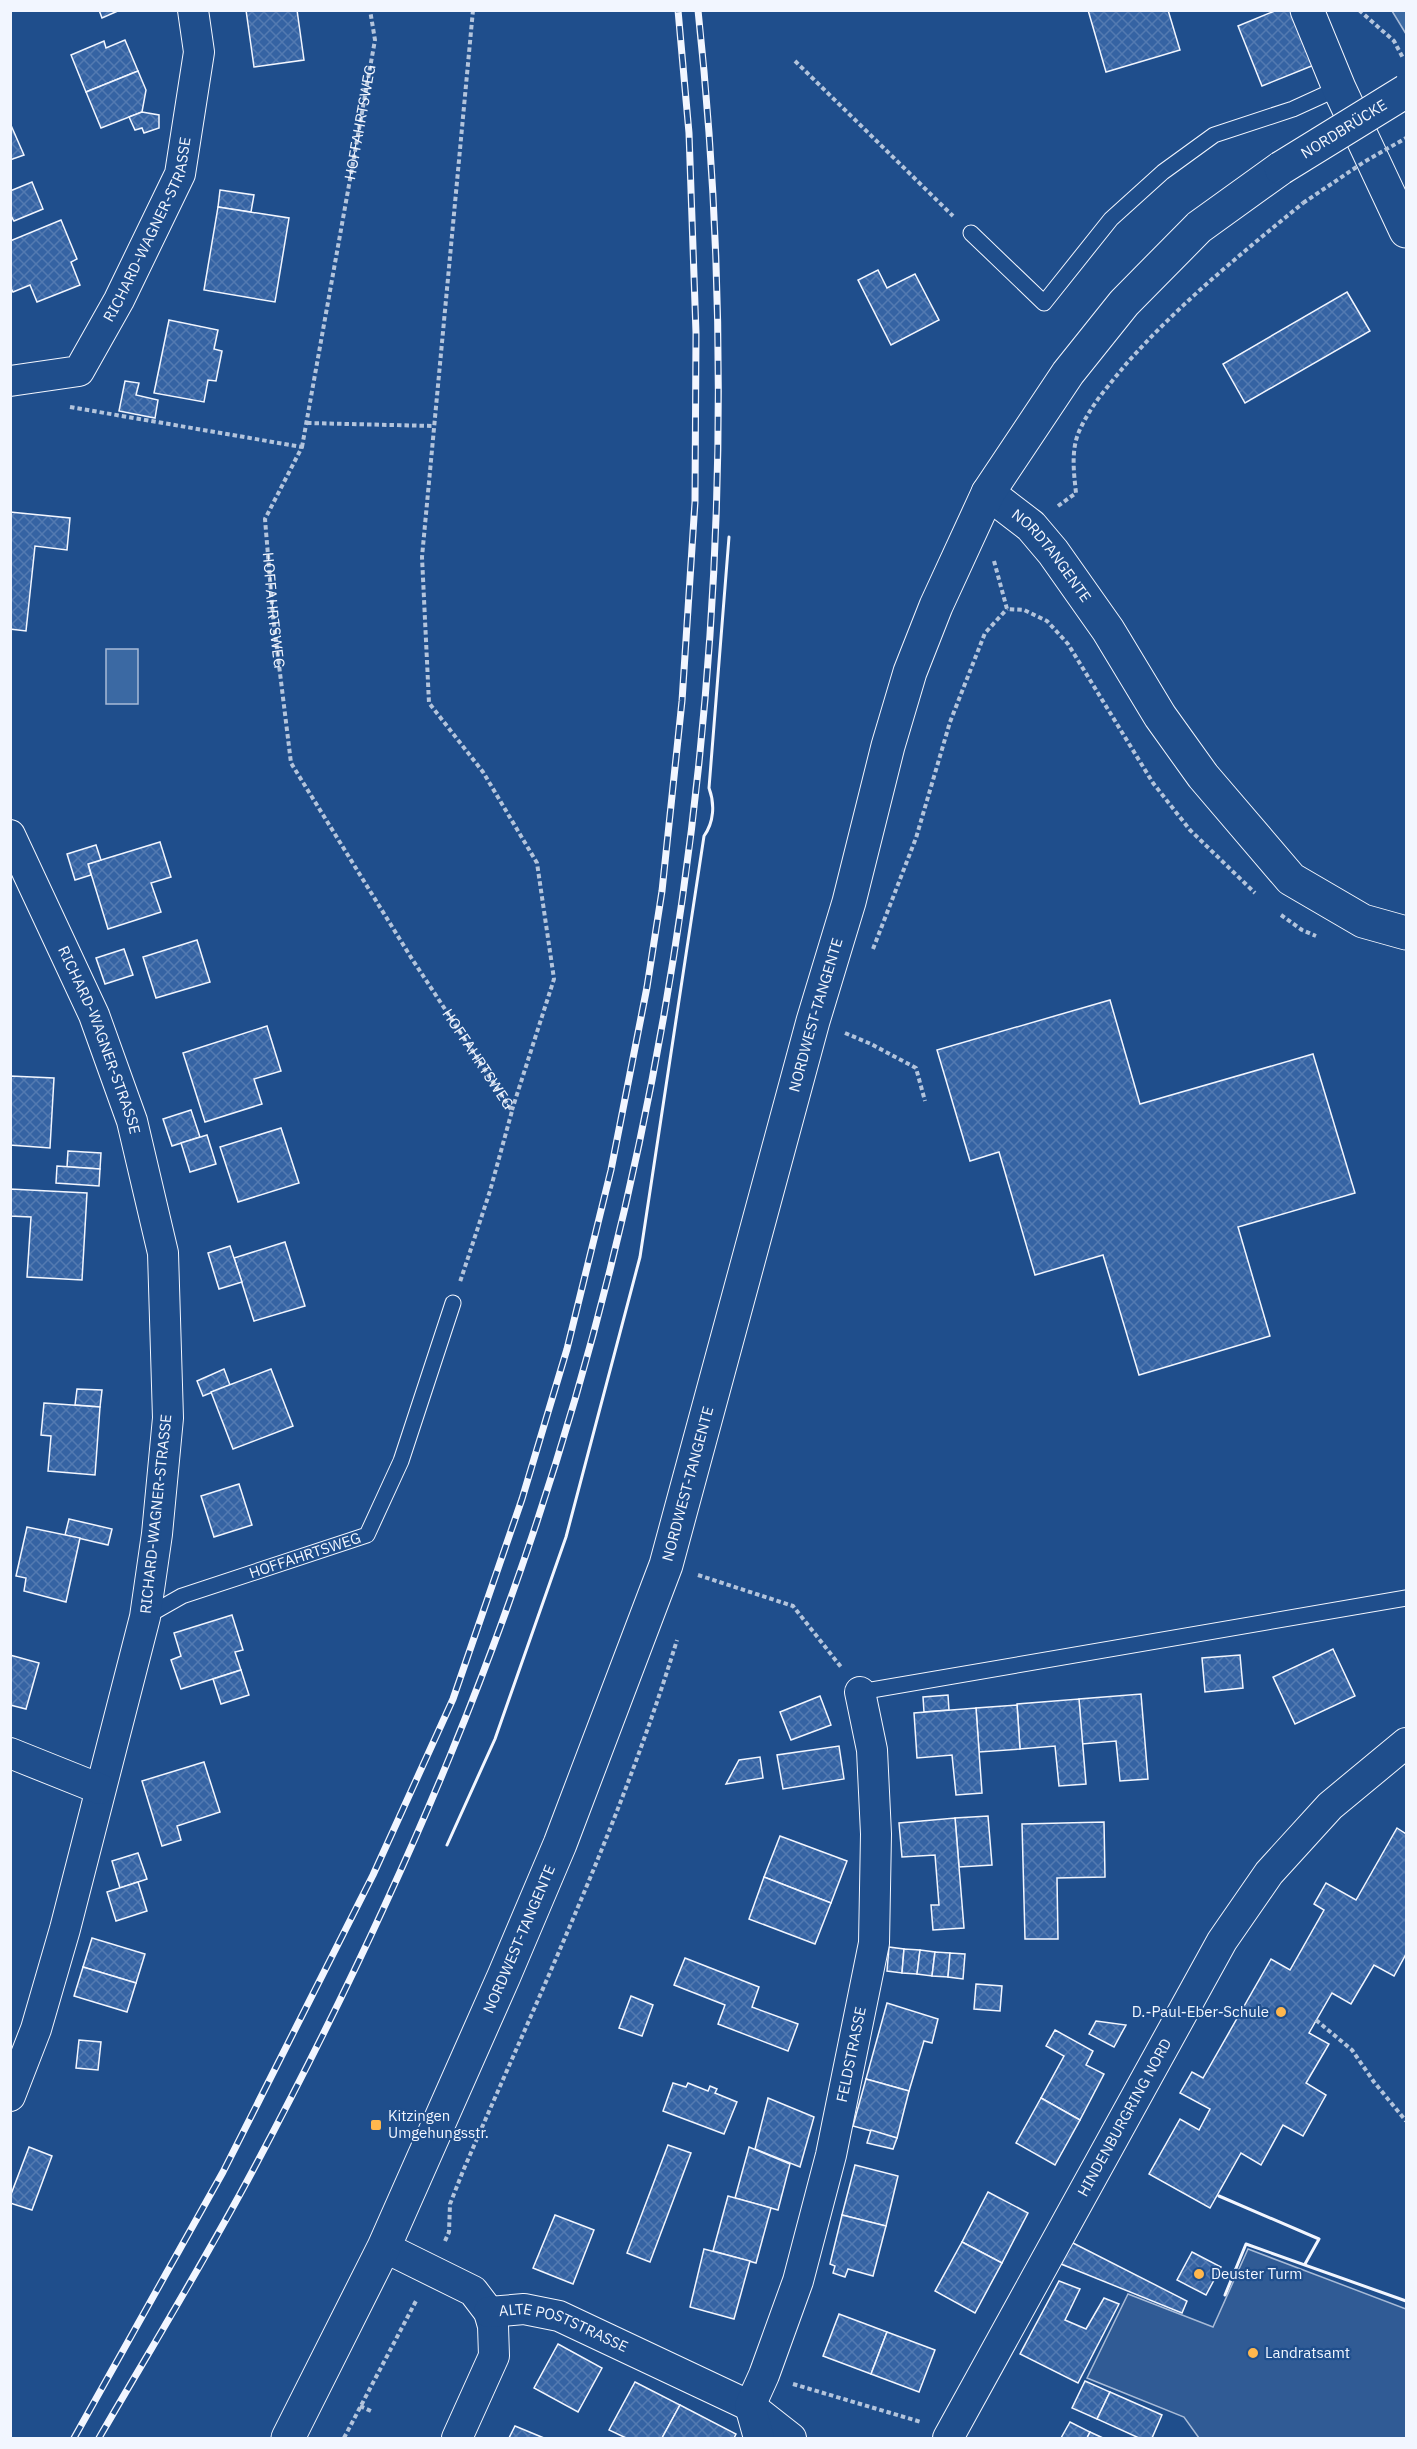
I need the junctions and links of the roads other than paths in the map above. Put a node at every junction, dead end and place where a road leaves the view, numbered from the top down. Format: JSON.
{"nodes":[{"id":1,"x":193,"y":10,"type":"edge"},
{"id":2,"x":1307,"y":10,"type":"edge"},
{"id":3,"x":1339,"y":88,"type":"junction"},
{"id":4,"x":1407,"y":91,"type":"edge"},
{"id":5,"x":1407,"y":231,"type":"edge"},
{"id":6,"x":971,"y":233,"type":"road end"},
{"id":7,"x":10,"y":381,"type":"edge"},
{"id":8,"x":988,"y":493,"type":"junction"},
{"id":9,"x":10,"y":835,"type":"edge"},
{"id":10,"x":1407,"y":933,"type":"edge"},
{"id":11,"x":453,"y":1303,"type":"road end"},
{"id":12,"x":1407,"y":1598,"type":"edge"},
{"id":13,"x":145,"y":1617,"type":"junction"},
{"id":14,"x":860,"y":1692,"type":"joint"},
{"id":15,"x":1407,"y":1743,"type":"edge"},
{"id":16,"x":10,"y":1753,"type":"edge"},
{"id":17,"x":99,"y":1789,"type":"junction"},
{"id":18,"x":10,"y":2096,"type":"edge"},
{"id":19,"x":384,"y":2247,"type":"junction"},
{"id":20,"x":489,"y":2312,"type":"junction"},
{"id":21,"x":750,"y":2406,"type":"junction"},
{"id":22,"x":950,"y":2435,"type":"edge"},
{"id":23,"x":288,"y":2439,"type":"edge"},
{"id":24,"x":458,"y":2439,"type":"edge"},
{"id":25,"x":759,"y":2439,"type":"edge"},
{"id":26,"x":791,"y":2439,"type":"edge"}],
"edges":[{"from":1,"to":7,"type":"street","name":"RICHARD-WAGNER-STRASSE"},
{"from":2,"to":3,"type":"main road"},
{"from":3,"to":5,"type":"main road"},
{"from":3,"to":6,"type":"lane"},
{"from":4,"to":8,"type":"main road","name":"NORDBRÜCKE","bridge":true},
{"from":8,"to":10,"type":"main road","name":"NORDTANGENTE"},
{"from":8,"to":19,"type":"main road","name":"NORDWEST-TANGENTE"},
{"from":9,"to":13,"type":"street","name":"RICHARD-WAGNER-STRASSE"},
{"from":11,"to":13,"type":"lane","name":"HOFFAHRTSWEG"},
{"from":12,"to":14,"type":"lane"},
{"from":13,"to":17,"type":"street","name":"RICHARD-WAGNER-STRASSE"},
{"from":14,"to":21,"type":"street","name":"FELDSTRASSE"},
{"from":15,"to":22,"type":"street","name":"HINDENBURGRING NORD"},
{"from":16,"to":17,"type":"street"},
{"from":17,"to":18,"type":"street","name":"RICHARD-WAGNER-STRASSE"},
{"from":19,"to":20,"type":"street","name":"ALTE POSTSTRASSE"},
{"from":19,"to":23,"type":"main road","name":"NORDWEST-TANGENTE"},
{"from":20,"to":21,"type":"street","name":"ALTE POSTSTRASSE"},
{"from":20,"to":24,"type":"street"},
{"from":21,"to":25,"type":"street"},
{"from":21,"to":26,"type":"street","name":"ALTE POSTSTRASSE"}]}
